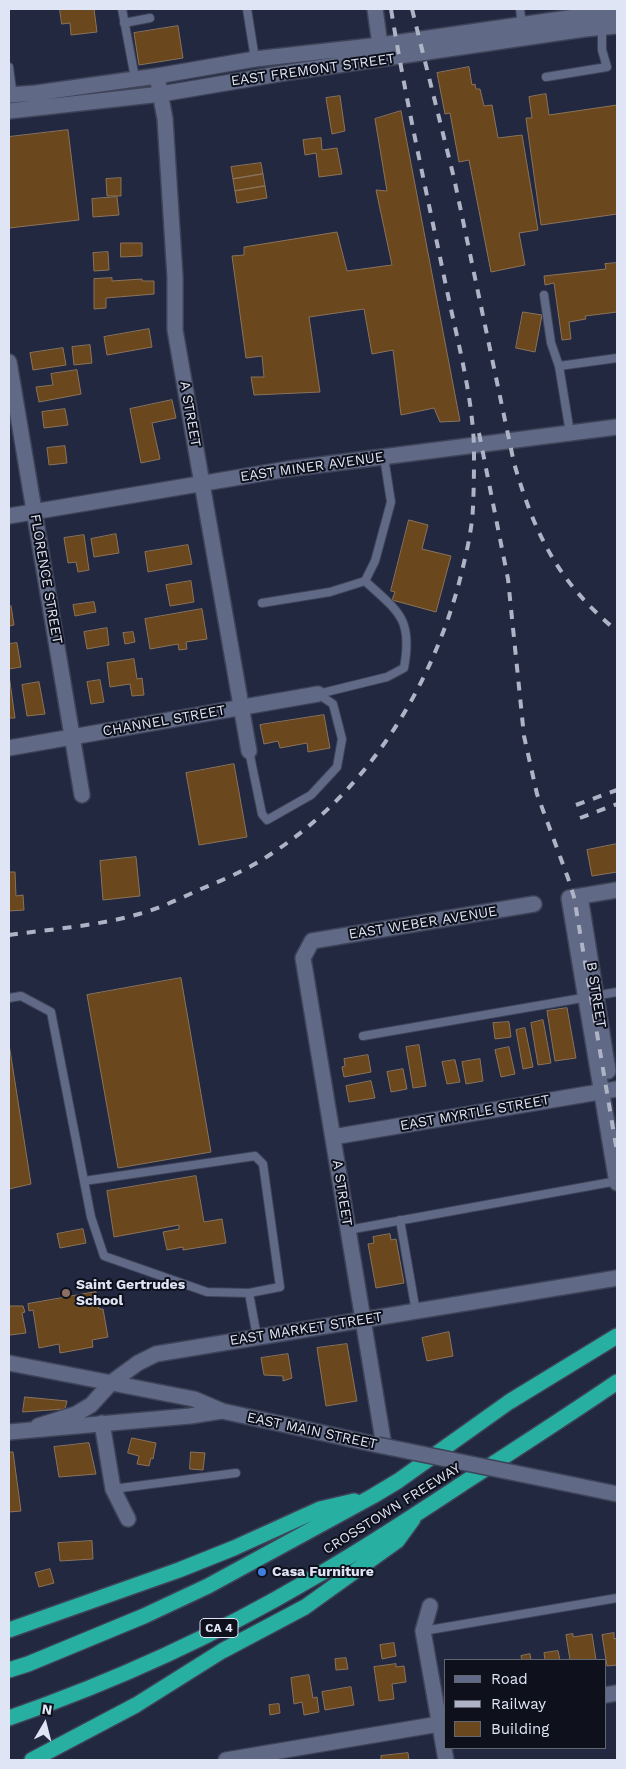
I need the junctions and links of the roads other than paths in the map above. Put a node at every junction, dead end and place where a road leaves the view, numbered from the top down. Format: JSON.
{"nodes":[{"id":1,"x":122,"y":9,"type":"edge"},
{"id":2,"x":247,"y":9,"type":"edge"},
{"id":3,"x":375,"y":9,"type":"edge"},
{"id":4,"x":520,"y":9,"type":"edge"},
{"id":5,"x":609,"y":11,"type":"edge"},
{"id":6,"x":150,"y":18,"type":"dead end"},
{"id":7,"x":124,"y":23,"type":"junction"},
{"id":8,"x":522,"y":25,"type":"junction"},
{"id":9,"x":617,"y":26,"type":"edge"},
{"id":10,"x":602,"y":28,"type":"junction"},
{"id":11,"x":380,"y":45,"type":"junction"},
{"id":12,"x":255,"y":59,"type":"junction"},
{"id":13,"x":9,"y":67,"type":"edge"},
{"id":14,"x":157,"y":76,"type":"junction"},
{"id":15,"x":546,"y":77,"type":"dead end"},
{"id":16,"x":135,"y":78,"type":"junction"},
{"id":17,"x":161,"y":94,"type":"junction"},
{"id":18,"x":11,"y":95,"type":"edge"},
{"id":19,"x":12,"y":111,"type":"edge"},
{"id":20,"x":544,"y":294,"type":"dead end"},
{"id":21,"x":617,"y":358,"type":"edge"},
{"id":22,"x":9,"y":362,"type":"edge"},
{"id":23,"x":559,"y":366,"type":"junction"},
{"id":24,"x":617,"y":426,"type":"edge"},
{"id":25,"x":570,"y":433,"type":"junction"},
{"id":26,"x":384,"y":457,"type":"junction"},
{"id":27,"x":202,"y":484,"type":"junction"},
{"id":28,"x":34,"y":511,"type":"junction"},
{"id":29,"x":9,"y":516,"type":"edge"},
{"id":30,"x":365,"y":581,"type":"junction"},
{"id":31,"x":262,"y":603,"type":"dead end"},
{"id":32,"x":318,"y":694,"type":"junction"},
{"id":33,"x":241,"y":708,"type":"junction"},
{"id":34,"x":73,"y":737,"type":"junction"},
{"id":35,"x":9,"y":748,"type":"edge"},
{"id":36,"x":249,"y":751,"type":"joint"},
{"id":37,"x":82,"y":795,"type":"dead end"},
{"id":38,"x":617,"y":890,"type":"edge"},
{"id":39,"x":534,"y":904,"type":"dead end"},
{"id":40,"x":312,"y":941,"type":"joint"},
{"id":41,"x":617,"y":992,"type":"edge"},
{"id":42,"x":591,"y":996,"type":"junction"},
{"id":43,"x":9,"y":998,"type":"edge"},
{"id":44,"x":363,"y":1036,"type":"dead end"},
{"id":45,"x":610,"y":1090,"type":"edge"},
{"id":46,"x":617,"y":1124,"type":"edge"},
{"id":47,"x":333,"y":1137,"type":"junction"},
{"id":48,"x":84,"y":1181,"type":"junction"},
{"id":49,"x":617,"y":1181,"type":"edge"},
{"id":50,"x":400,"y":1220,"type":"junction"},
{"id":51,"x":348,"y":1230,"type":"junction"},
{"id":52,"x":617,"y":1278,"type":"edge"},
{"id":53,"x":249,"y":1293,"type":"junction"},
{"id":54,"x":416,"y":1312,"type":"junction"},
{"id":55,"x":363,"y":1321,"type":"junction"},
{"id":56,"x":617,"y":1336,"type":"edge"},
{"id":57,"x":257,"y":1337,"type":"junction"},
{"id":58,"x":9,"y":1363,"type":"edge"},
{"id":59,"x":112,"y":1382,"type":"junction"},
{"id":60,"x":617,"y":1382,"type":"edge"},
{"id":61,"x":222,"y":1411,"type":"junction"},
{"id":62,"x":102,"y":1423,"type":"junction"},
{"id":63,"x":13,"y":1432,"type":"edge"},
{"id":64,"x":382,"y":1444,"type":"junction"},
{"id":65,"x":236,"y":1473,"type":"dead end"},
{"id":66,"x":113,"y":1489,"type":"junction"},
{"id":67,"x":617,"y":1494,"type":"edge"},
{"id":68,"x":373,"y":1496,"type":"junction"},
{"id":69,"x":417,"y":1513,"type":"junction"},
{"id":70,"x":128,"y":1519,"type":"dead end"},
{"id":71,"x":617,"y":1598,"type":"edge"},
{"id":72,"x":430,"y":1606,"type":"dead end"},
{"id":73,"x":9,"y":1630,"type":"edge"},
{"id":74,"x":423,"y":1631,"type":"junction"},
{"id":75,"x":9,"y":1670,"type":"edge"},
{"id":76,"x":9,"y":1718,"type":"edge"},
{"id":77,"x":442,"y":1723,"type":"edge"},
{"id":78,"x":444,"y":1742,"type":"edge"},
{"id":79,"x":32,"y":1760,"type":"edge"},
{"id":80,"x":226,"y":1760,"type":"edge"}],
"edges":[{"from":1,"to":7,"type":"lane"},
{"from":2,"to":12,"type":"lane"},
{"from":3,"to":11,"type":"street"},
{"from":4,"to":8,"type":"lane"},
{"from":5,"to":8,"type":"street","name":"EAST FREMONT STREET"},
{"from":6,"to":7,"type":"lane"},
{"from":7,"to":16,"type":"lane"},
{"from":8,"to":11,"type":"street","name":"EAST FREMONT STREET"},
{"from":9,"to":10,"type":"street","name":"EAST FREMONT STREET"},
{"from":10,"to":15,"type":"lane"},
{"from":10,"to":17,"type":"street","name":"EAST FREMONT STREET"},
{"from":11,"to":12,"type":"street","name":"EAST FREMONT STREET"},
{"from":12,"to":14,"type":"street","name":"EAST FREMONT STREET"},
{"from":13,"to":18,"type":"lane"},
{"from":14,"to":16,"type":"street","name":"EAST FREMONT STREET"},
{"from":14,"to":17,"type":"street","name":"A STREET"},
{"from":16,"to":18,"type":"street","name":"EAST FREMONT STREET"},
{"from":17,"to":19,"type":"street","name":"EAST FREMONT STREET"},
{"from":17,"to":27,"type":"street","name":"A STREET"},
{"from":18,"to":19,"type":"lane"},
{"from":20,"to":23,"type":"lane"},
{"from":21,"to":23,"type":"lane"},
{"from":22,"to":28,"type":"street","name":"FLORENCE STREET"},
{"from":23,"to":25,"type":"lane"},
{"from":24,"to":25,"type":"street","name":"EAST MINER AVENUE"},
{"from":25,"to":26,"type":"street","name":"EAST MINER AVENUE"},
{"from":26,"to":27,"type":"street","name":"EAST MINER AVENUE"},
{"from":26,"to":30,"type":"lane"},
{"from":27,"to":28,"type":"street","name":"EAST MINER AVENUE"},
{"from":27,"to":33,"type":"street","name":"A STREET"},
{"from":28,"to":29,"type":"street","name":"EAST MINER AVENUE"},
{"from":28,"to":34,"type":"street","name":"FLORENCE STREET"},
{"from":30,"to":31,"type":"lane"},
{"from":30,"to":32,"type":"lane"},
{"from":32,"to":33,"type":"street","name":"CHANNEL STREET"},
{"from":32,"to":36,"type":"lane"},
{"from":33,"to":34,"type":"street","name":"CHANNEL STREET"},
{"from":33,"to":36,"type":"street","name":"A STREET"},
{"from":34,"to":35,"type":"street","name":"CHANNEL STREET"},
{"from":34,"to":37,"type":"street","name":"FLORENCE STREET"},
{"from":38,"to":42,"type":"street","name":"B STREET"},
{"from":39,"to":40,"type":"street","name":"EAST WEBER AVENUE"},
{"from":40,"to":47,"type":"street","name":"A STREET"},
{"from":41,"to":42,"type":"lane"},
{"from":42,"to":44,"type":"lane"},
{"from":42,"to":45,"type":"street","name":"B STREET"},
{"from":43,"to":48,"type":"lane"},
{"from":45,"to":46,"type":"street","name":"B STREET"},
{"from":45,"to":47,"type":"street","name":"EAST MYRTLE STREET"},
{"from":45,"to":49,"type":"street"},
{"from":47,"to":51,"type":"street","name":"A STREET"},
{"from":48,"to":53,"type":"lane"},
{"from":48,"to":53,"type":"lane"},
{"from":49,"to":50,"type":"lane"},
{"from":50,"to":51,"type":"lane"},
{"from":50,"to":54,"type":"lane"},
{"from":51,"to":55,"type":"street","name":"A STREET"},
{"from":52,"to":54,"type":"street","name":"EAST MARKET STREET"},
{"from":53,"to":57,"type":"lane"},
{"from":54,"to":55,"type":"street","name":"EAST MARKET STREET"},
{"from":55,"to":57,"type":"street","name":"EAST MARKET STREET"},
{"from":55,"to":64,"type":"street","name":"A STREET"},
{"from":56,"to":68,"type":"highway","name":"CROSSTOWN FREEWAY"},
{"from":57,"to":59,"type":"street","name":"EAST MARKET STREET"},
{"from":58,"to":59,"type":"street","name":"EAST MAIN STREET"},
{"from":59,"to":61,"type":"street","name":"EAST MAIN STREET"},
{"from":59,"to":63,"type":"street","name":"EAST MARKET STREET"},
{"from":60,"to":69,"type":"highway","name":"CROSSTOWN FREEWAY","number":"CA 4"},
{"from":61,"to":62,"type":"street","name":"EAST MARKET STREET"},
{"from":61,"to":64,"type":"street","name":"EAST MAIN STREET"},
{"from":62,"to":63,"type":"street","name":"EAST MARKET STREET"},
{"from":62,"to":66,"type":"street"},
{"from":64,"to":67,"type":"street","name":"EAST MAIN STREET","bridge":true},
{"from":65,"to":66,"type":"lane"},
{"from":66,"to":70,"type":"street"},
{"from":68,"to":73,"type":"highway"},
{"from":68,"to":75,"type":"highway","name":"CROSSTOWN FREEWAY"},
{"from":69,"to":76,"type":"highway","name":"CROSSTOWN FREEWAY","number":"CA 4"},
{"from":69,"to":79,"type":"highway"},
{"from":71,"to":74,"type":"lane"},
{"from":72,"to":74,"type":"street"},
{"from":74,"to":77,"type":"street"},
{"from":77,"to":78,"type":"street"},
{"from":77,"to":80,"type":"street"}]}
